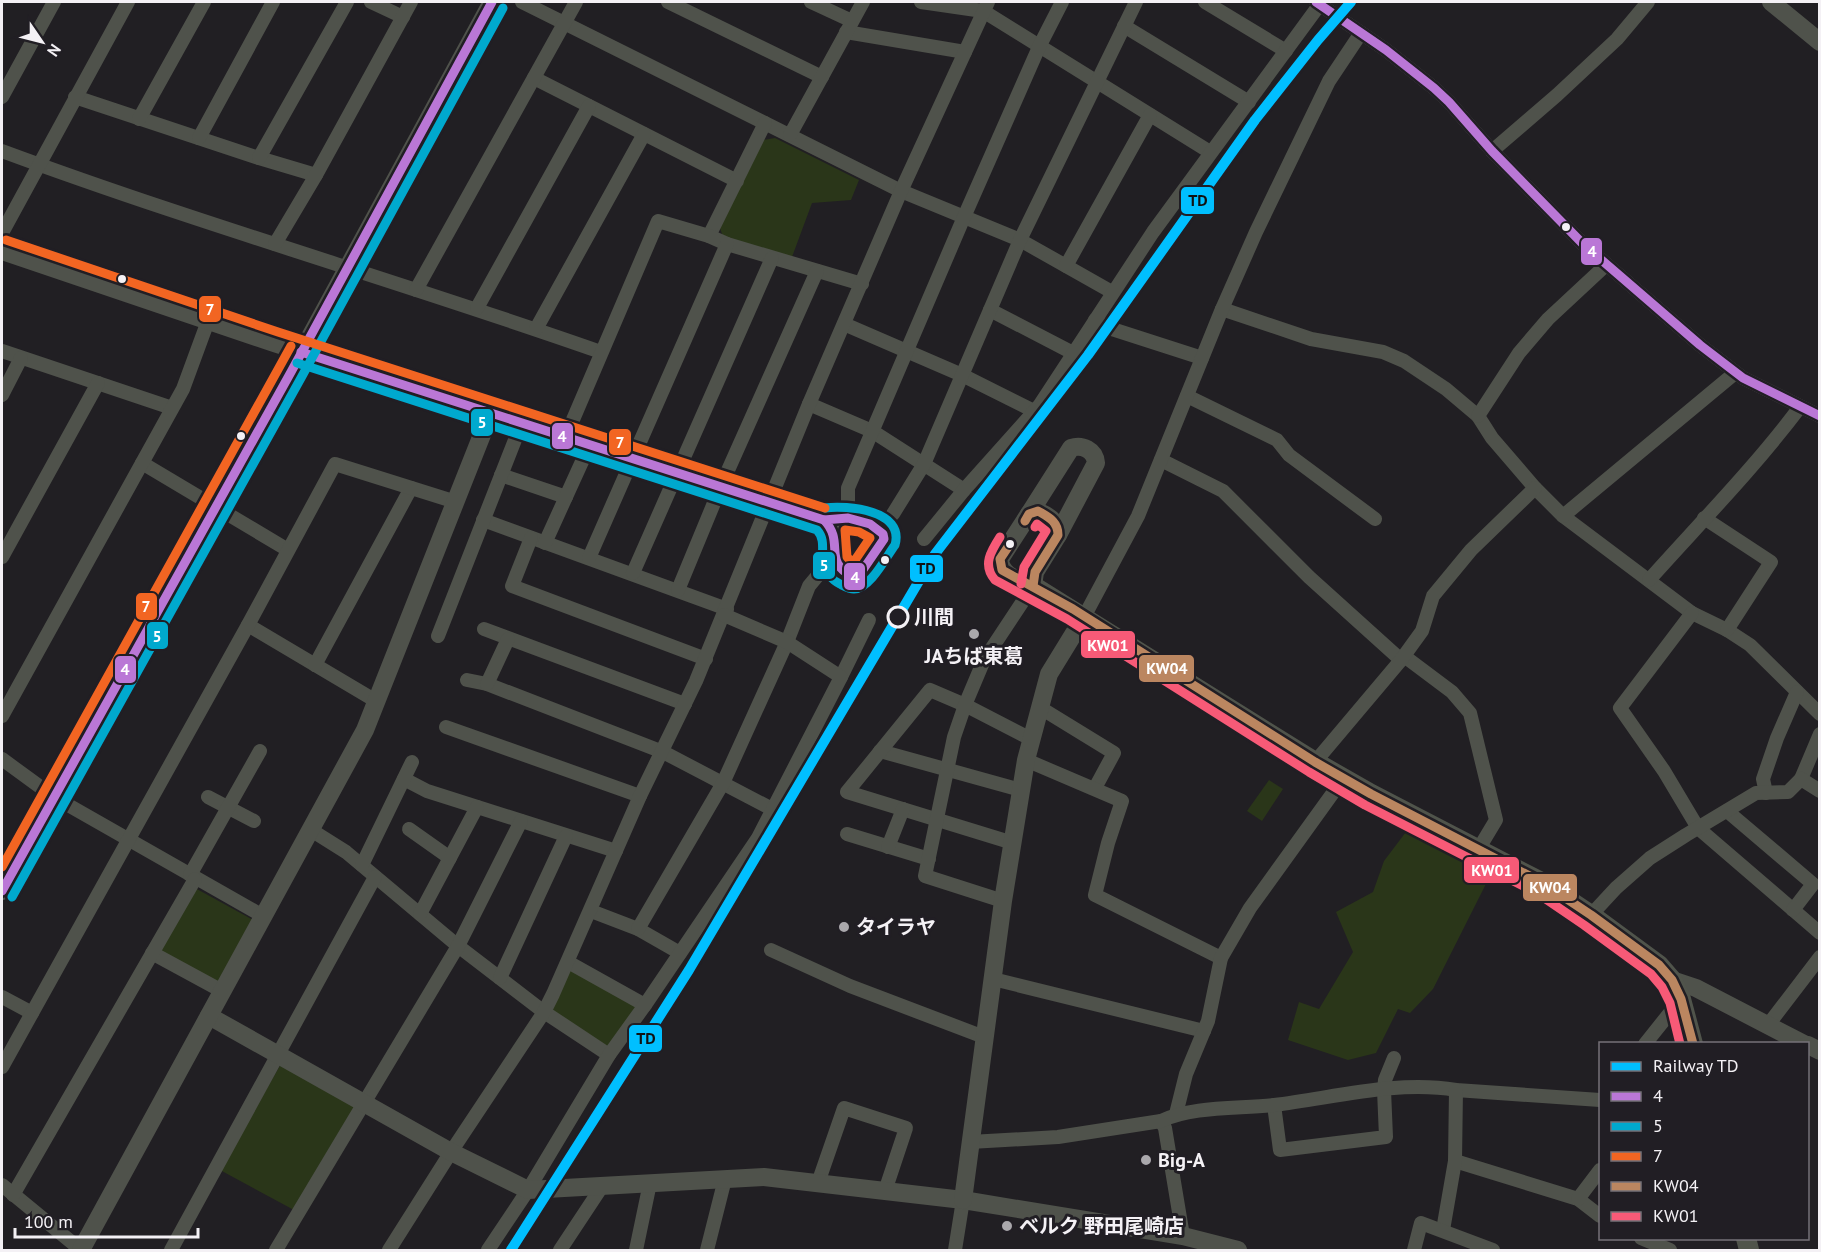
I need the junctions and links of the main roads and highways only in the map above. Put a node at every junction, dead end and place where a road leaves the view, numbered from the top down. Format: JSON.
{"nodes":[{"id":1,"x":1029,"y":579,"type":"road end"},
{"id":2,"x":1692,"y":1042,"type":"edge"}],
"edges":[{"from":1,"to":2,"type":"main road"}]}
